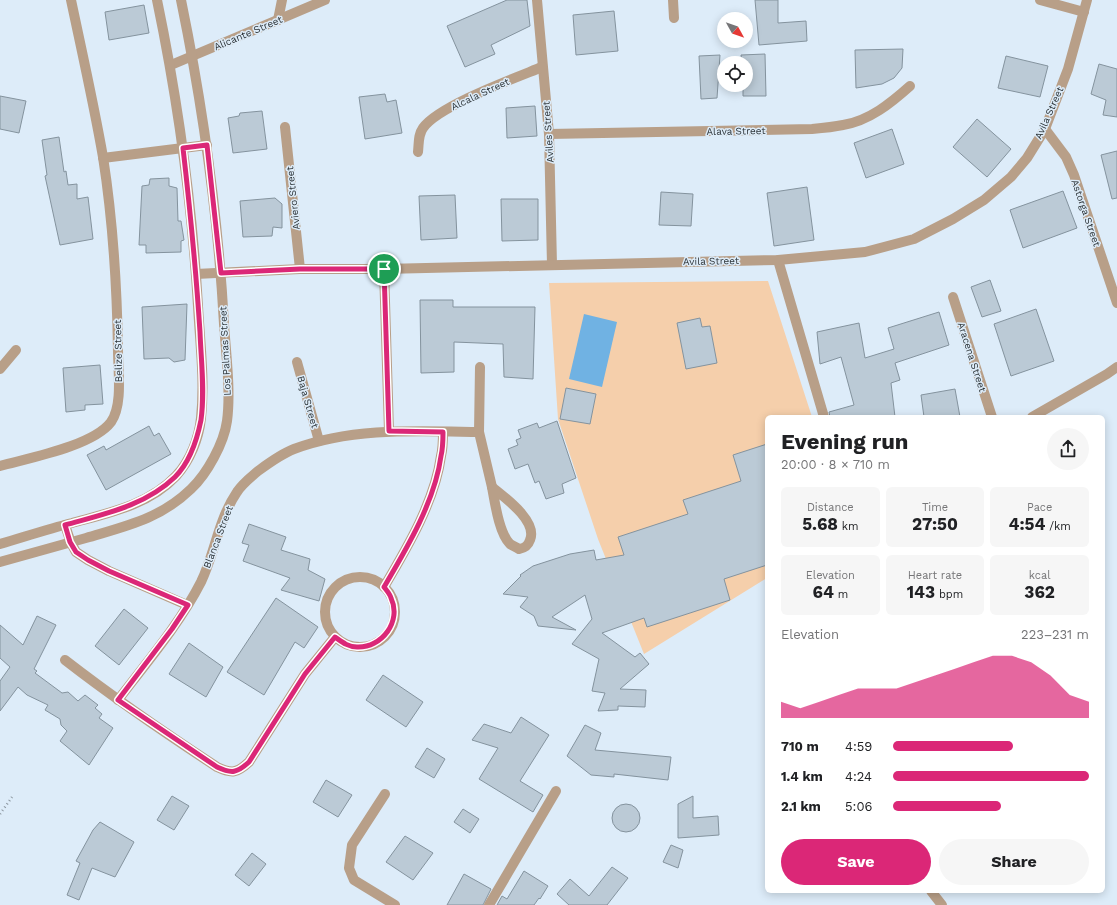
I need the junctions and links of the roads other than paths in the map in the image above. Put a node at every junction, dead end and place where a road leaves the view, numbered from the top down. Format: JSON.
{"nodes":[{"id":1,"x":71,"y":0,"type":"edge"},
{"id":2,"x":157,"y":0,"type":"edge"},
{"id":3,"x":181,"y":0,"type":"edge"},
{"id":4,"x":282,"y":0,"type":"edge"},
{"id":5,"x":325,"y":0,"type":"edge"},
{"id":6,"x":537,"y":0,"type":"edge"},
{"id":7,"x":673,"y":0,"type":"edge"},
{"id":8,"x":1040,"y":0,"type":"edge"},
{"id":9,"x":1087,"y":0,"type":"edge"},
{"id":10,"x":1084,"y":12,"type":"junction"},
{"id":11,"x":674,"y":18,"type":"dead end"},
{"id":12,"x":278,"y":20,"type":"junction"},
{"id":13,"x":192,"y":56,"type":"junction"},
{"id":14,"x":171,"y":65,"type":"junction"},
{"id":15,"x":542,"y":67,"type":"junction"},
{"id":16,"x":910,"y":86,"type":"dead end"},
{"id":17,"x":286,"y":128,"type":"dead end"},
{"id":18,"x":1044,"y":129,"type":"junction"},
{"id":19,"x":549,"y":134,"type":"junction"},
{"id":20,"x":207,"y":145,"type":"junction"},
{"id":21,"x":183,"y":148,"type":"junction"},
{"id":22,"x":418,"y":152,"type":"dead end"},
{"id":23,"x":103,"y":158,"type":"junction"},
{"id":24,"x":778,"y":260,"type":"junction"},
{"id":25,"x":552,"y":265,"type":"junction"},
{"id":26,"x":300,"y":269,"type":"junction"},
{"id":27,"x":384,"y":269,"type":"junction"},
{"id":28,"x":221,"y":273,"type":"junction"},
{"id":29,"x":196,"y":274,"type":"junction"},
{"id":30,"x":953,"y":297,"type":"dead end"},
{"id":31,"x":1117,"y":303,"type":"edge"},
{"id":32,"x":16,"y":350,"type":"dead end"},
{"id":33,"x":297,"y":362,"type":"dead end"},
{"id":34,"x":480,"y":367,"type":"dead end"},
{"id":35,"x":1117,"y":367,"type":"edge"},
{"id":36,"x":0,"y":369,"type":"edge"},
{"id":37,"x":823,"y":415,"type":"edge"},
{"id":38,"x":991,"y":415,"type":"edge"},
{"id":39,"x":1035,"y":415,"type":"edge"},
{"id":40,"x":389,"y":431,"type":"junction"},
{"id":41,"x":443,"y":432,"type":"junction"},
{"id":42,"x":479,"y":432,"type":"junction"},
{"id":43,"x":319,"y":441,"type":"junction"},
{"id":44,"x":0,"y":466,"type":"edge"},
{"id":45,"x":492,"y":488,"type":"junction"},
{"id":46,"x":65,"y":525,"type":"junction"},
{"id":47,"x":70,"y":542,"type":"junction"},
{"id":48,"x":0,"y":544,"type":"edge"},
{"id":49,"x":0,"y":562,"type":"edge"},
{"id":50,"x":384,"y":587,"type":"junction"},
{"id":51,"x":188,"y":605,"type":"junction"},
{"id":52,"x":335,"y":637,"type":"junction"},
{"id":53,"x":65,"y":660,"type":"dead end"},
{"id":54,"x":118,"y":700,"type":"junction"},
{"id":55,"x":556,"y":791,"type":"dead end"},
{"id":56,"x":385,"y":794,"type":"dead end"},
{"id":57,"x":933,"y":893,"type":"edge"},
{"id":58,"x":395,"y":905,"type":"edge"},
{"id":59,"x":488,"y":905,"type":"edge"},
{"id":60,"x":942,"y":905,"type":"edge"}],
"edges":[{"from":1,"to":23,"type":"street","name":"Belize Street"},
{"from":2,"to":14,"type":"street"},
{"from":3,"to":13,"type":"street","name":"Los Palmas Street"},
{"from":4,"to":12,"type":"street"},
{"from":5,"to":12,"type":"street","name":"Alicante Street"},
{"from":6,"to":15,"type":"street","name":"Aviles Street"},
{"from":7,"to":11,"type":"street"},
{"from":8,"to":10,"type":"street"},
{"from":9,"to":10,"type":"street","name":"Avila Street"},
{"from":10,"to":18,"type":"street","name":"Avila Street"},
{"from":12,"to":13,"type":"street","name":"Alicante Street"},
{"from":13,"to":14,"type":"street","name":"Alicante Street"},
{"from":13,"to":20,"type":"street","name":"Los Palmas Street"},
{"from":14,"to":21,"type":"street"},
{"from":15,"to":19,"type":"street","name":"Aviles Street"},
{"from":15,"to":22,"type":"street","name":"Alcala Street"},
{"from":16,"to":19,"type":"street","name":"Alava Street"},
{"from":17,"to":26,"type":"street","name":"Aviero Street"},
{"from":18,"to":24,"type":"street","name":"Avila Street"},
{"from":18,"to":31,"type":"street","name":"Astorga Street"},
{"from":19,"to":25,"type":"street","name":"Aviles Street"},
{"from":20,"to":21,"type":"street"},
{"from":20,"to":28,"type":"street","name":"Los Palmas Street"},
{"from":21,"to":23,"type":"street"},
{"from":21,"to":29,"type":"street"},
{"from":23,"to":44,"type":"street","name":"Belize Street"},
{"from":24,"to":25,"type":"street","name":"Avila Street"},
{"from":24,"to":37,"type":"street"},
{"from":25,"to":27,"type":"street","name":"Avila Street"},
{"from":26,"to":27,"type":"street","name":"Avila Street"},
{"from":26,"to":28,"type":"street","name":"Avila Street"},
{"from":27,"to":40,"type":"street"},
{"from":28,"to":29,"type":"street","name":"Avila Street"},
{"from":28,"to":47,"type":"street","name":"Los Palmas Street"},
{"from":29,"to":46,"type":"street"},
{"from":30,"to":38,"type":"street","name":"Aracena Street"},
{"from":32,"to":36,"type":"street"},
{"from":33,"to":43,"type":"street","name":"Baja Street"},
{"from":34,"to":42,"type":"street"},
{"from":35,"to":39,"type":"street"},
{"from":40,"to":41,"type":"street","name":"Blanca Street"},
{"from":40,"to":43,"type":"street","name":"Blanca Street"},
{"from":41,"to":42,"type":"street","name":"Blanca Street"},
{"from":41,"to":50,"type":"street"},
{"from":42,"to":45,"type":"street"},
{"from":43,"to":51,"type":"street","name":"Blanca Street"},
{"from":45,"to":45,"type":"street"},
{"from":46,"to":47,"type":"street"},
{"from":46,"to":48,"type":"street"},
{"from":47,"to":49,"type":"street","name":"Los Palmas Street"},
{"from":47,"to":51,"type":"street"},
{"from":50,"to":52,"type":"street"},
{"from":50,"to":52,"type":"street"},
{"from":51,"to":54,"type":"street","name":"Blanca Street"},
{"from":52,"to":54,"type":"street"},
{"from":53,"to":54,"type":"street"},
{"from":55,"to":59,"type":"street"},
{"from":56,"to":58,"type":"street"},
{"from":57,"to":60,"type":"street"}]}
